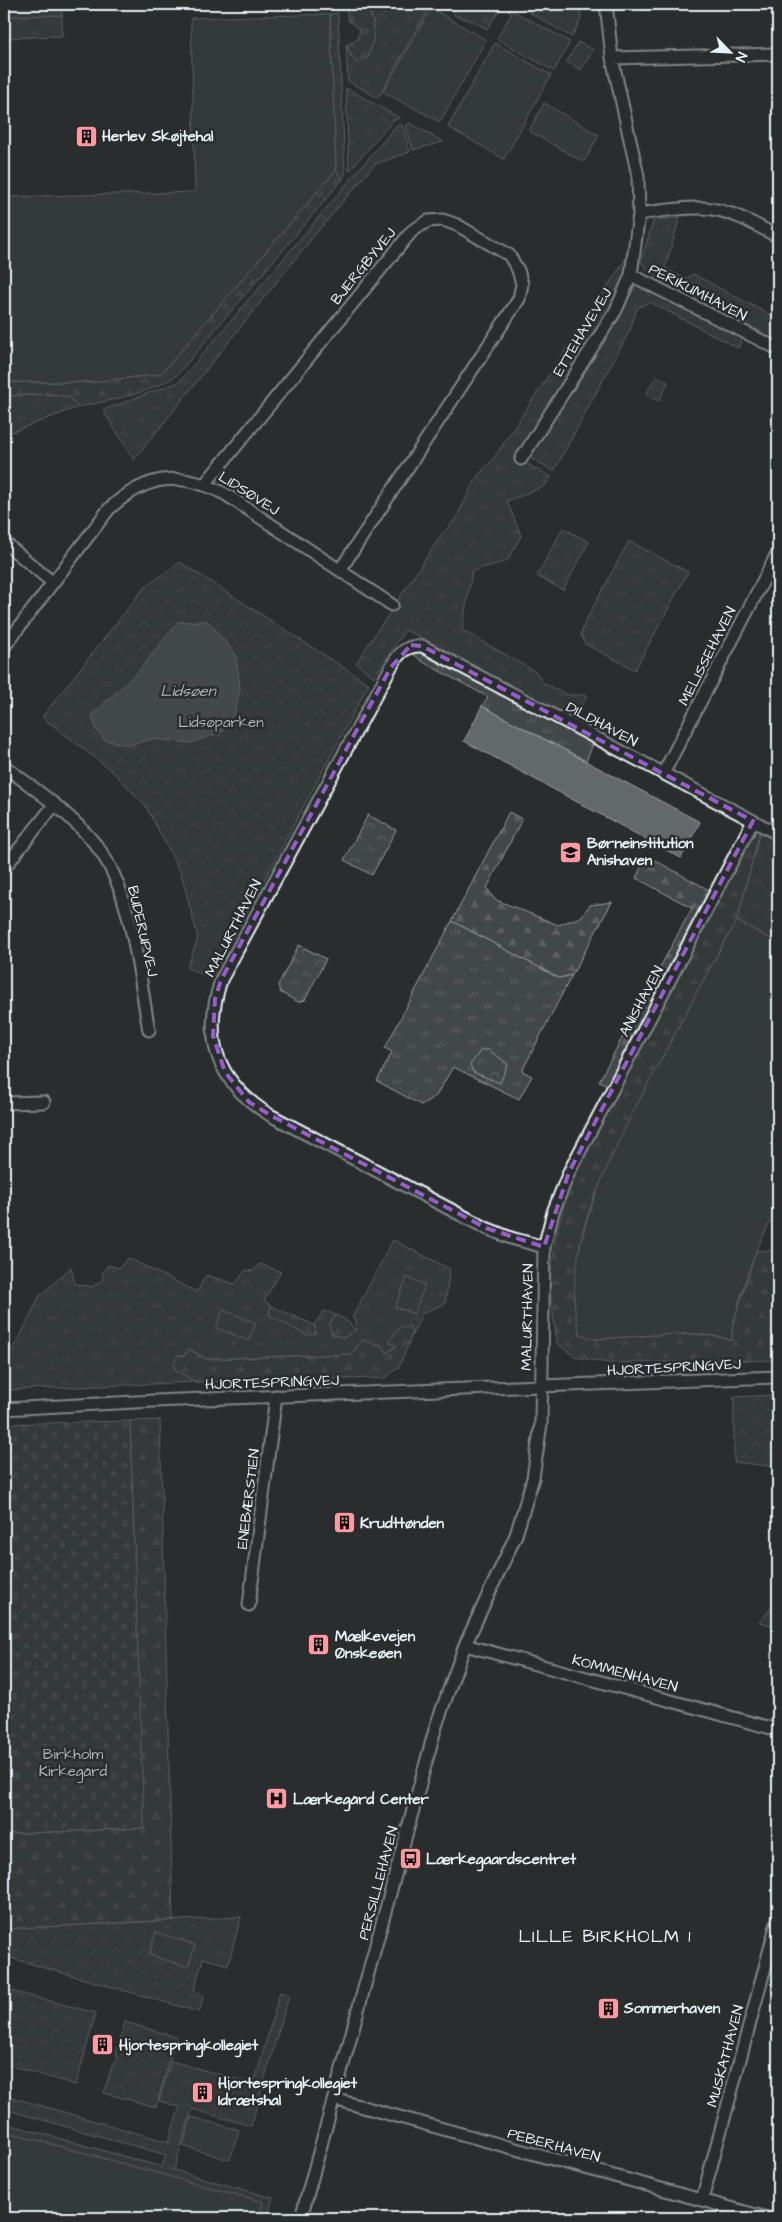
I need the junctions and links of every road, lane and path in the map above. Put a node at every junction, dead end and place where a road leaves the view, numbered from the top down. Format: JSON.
{"nodes":[{"id":1,"x":606,"y":4,"type":"edge"},
{"id":2,"x":778,"y":54,"type":"edge"},
{"id":3,"x":612,"y":58,"type":"junction"},
{"id":4,"x":639,"y":214,"type":"junction"},
{"id":5,"x":778,"y":237,"type":"edge"},
{"id":6,"x":631,"y":275,"type":"junction"},
{"id":7,"x":778,"y":350,"type":"edge"},
{"id":8,"x":522,"y":459,"type":"dead end"},
{"id":9,"x":205,"y":484,"type":"junction"},
{"id":10,"x":4,"y":542,"type":"edge"},
{"id":11,"x":778,"y":552,"type":"edge"},
{"id":12,"x":340,"y":570,"type":"junction"},
{"id":13,"x":52,"y":583,"type":"junction"},
{"id":14,"x":392,"y":605,"type":"dead end"},
{"id":15,"x":411,"y":645,"type":"joint"},
{"id":16,"x":4,"y":647,"type":"edge"},
{"id":17,"x":4,"y":766,"type":"edge"},
{"id":18,"x":663,"y":774,"type":"junction"},
{"id":19,"x":55,"y":804,"type":"junction"},
{"id":20,"x":753,"y":820,"type":"junction"},
{"id":21,"x":778,"y":834,"type":"edge"},
{"id":22,"x":4,"y":868,"type":"edge"},
{"id":23,"x":149,"y":1030,"type":"dead end"},
{"id":24,"x":44,"y":1102,"type":"dead end"},
{"id":25,"x":4,"y":1103,"type":"edge"},
{"id":26,"x":559,"y":1197,"type":"joint"},
{"id":27,"x":544,"y":1247,"type":"junction"},
{"id":28,"x":778,"y":1377,"type":"edge"},
{"id":29,"x":542,"y":1388,"type":"junction"},
{"id":30,"x":276,"y":1396,"type":"junction"},
{"id":31,"x":4,"y":1409,"type":"edge"},
{"id":32,"x":249,"y":1605,"type":"dead end"},
{"id":33,"x":465,"y":1645,"type":"junction"},
{"id":34,"x":778,"y":1730,"type":"edge"},
{"id":35,"x":778,"y":1919,"type":"edge"},
{"id":36,"x":334,"y":2099,"type":"junction"},
{"id":37,"x":702,"y":2200,"type":"junction"},
{"id":38,"x":301,"y":2218,"type":"edge"},
{"id":39,"x":767,"y":2218,"type":"edge"}],
"edges":[{"from":1,"to":3,"type":"street","name":"ETTEHAVEVEJ"},
{"from":2,"to":3,"type":"street"},
{"from":3,"to":4,"type":"street","name":"ETTEHAVEVEJ"},
{"from":4,"to":5,"type":"street"},
{"from":4,"to":6,"type":"street","name":"ETTEHAVEVEJ"},
{"from":6,"to":7,"type":"street","name":"PERIKUMHAVEN"},
{"from":6,"to":8,"type":"street","name":"ETTEHAVEVEJ"},
{"from":9,"to":12,"type":"street","name":"LIDSØVEJ"},
{"from":9,"to":12,"type":"street","name":"BJERGBYVEJ"},
{"from":9,"to":13,"type":"street","name":"LIDSØVEJ"},
{"from":10,"to":13,"type":"street"},
{"from":11,"to":18,"type":"street","name":"MELISSEHAVEN"},
{"from":12,"to":14,"type":"street","name":"LIDSØVEJ"},
{"from":13,"to":16,"type":"street","name":"LIDSØVEJ"},
{"from":15,"to":18,"type":"street","name":"DILDHAVEN"},
{"from":15,"to":27,"type":"street","name":"MALURTHAVEN"},
{"from":17,"to":19,"type":"street","name":"BUDERUPVEJ"},
{"from":18,"to":20,"type":"street","name":"DILDHAVEN"},
{"from":19,"to":22,"type":"street"},
{"from":19,"to":23,"type":"street","name":"BUDERUPVEJ"},
{"from":20,"to":21,"type":"street","name":"DILDHAVEN"},
{"from":20,"to":26,"type":"street","name":"ANISHAVEN"},
{"from":24,"to":25,"type":"street"},
{"from":26,"to":27,"type":"street","name":"MALURTHAVEN"},
{"from":27,"to":29,"type":"street","name":"MALURTHAVEN"},
{"from":28,"to":29,"type":"street","name":"HJORTESPRINGVEJ"},
{"from":29,"to":30,"type":"street","name":"HJORTESPRINGVEJ"},
{"from":29,"to":33,"type":"street","name":"PERSILLEHAVEN"},
{"from":30,"to":31,"type":"street","name":"HJORTESPRINGVEJ"},
{"from":30,"to":32,"type":"street","name":"ENEBÆRSTIEN"},
{"from":33,"to":34,"type":"street","name":"KOMMENHAVEN"},
{"from":33,"to":36,"type":"street","name":"PERSILLEHAVEN"},
{"from":35,"to":37,"type":"street","name":"MUSKATHAVEN"},
{"from":36,"to":37,"type":"street","name":"PEBERHAVEN"},
{"from":36,"to":38,"type":"street","name":"PERSILLEHAVEN"},
{"from":37,"to":39,"type":"street","name":"PEBERHAVEN"}]}
